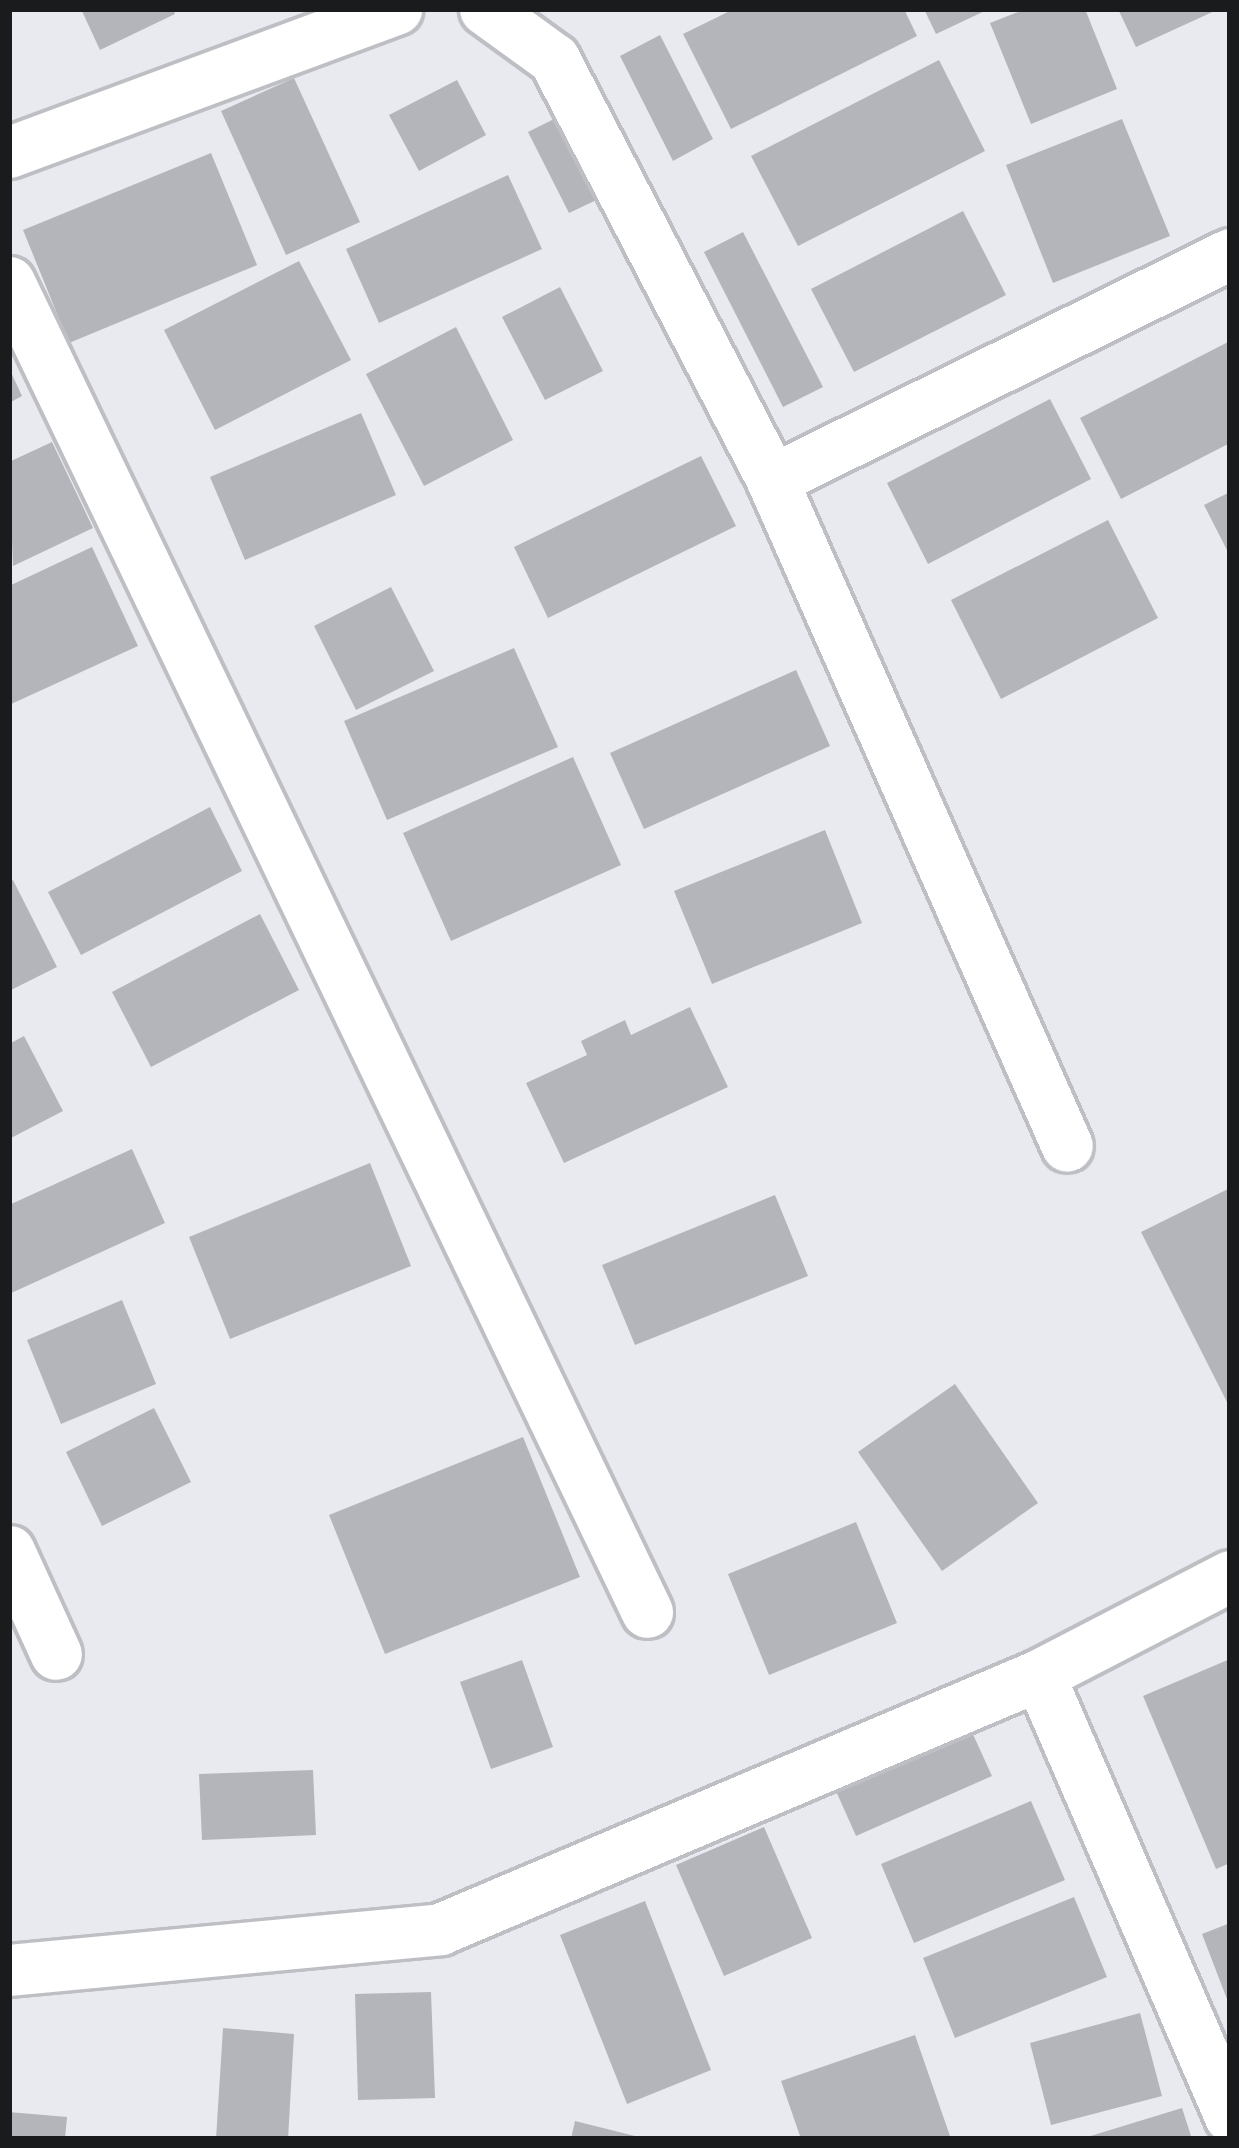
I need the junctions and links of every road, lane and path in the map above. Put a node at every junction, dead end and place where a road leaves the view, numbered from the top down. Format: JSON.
{"nodes":[{"id":1,"x":396,"y":9,"type":"edge"},
{"id":2,"x":485,"y":9,"type":"edge"},
{"id":3,"x":9,"y":152,"type":"edge"},
{"id":4,"x":1230,"y":254,"type":"edge"},
{"id":5,"x":9,"y":282,"type":"edge"},
{"id":6,"x":772,"y":480,"type":"junction"},
{"id":7,"x":1066,"y":1146,"type":"dead end"},
{"id":8,"x":9,"y":1551,"type":"edge"},
{"id":9,"x":1230,"y":1576,"type":"edge"},
{"id":10,"x":647,"y":1612,"type":"dead end"},
{"id":11,"x":56,"y":1654,"type":"dead end"},
{"id":12,"x":1039,"y":1675,"type":"junction"},
{"id":13,"x":9,"y":1970,"type":"edge"},
{"id":14,"x":1230,"y":2116,"type":"edge"}],
"edges":[{"from":1,"to":3,"type":"street"},
{"from":2,"to":6,"type":"street"},
{"from":4,"to":6,"type":"street"},
{"from":5,"to":10,"type":"street"},
{"from":6,"to":7,"type":"street"},
{"from":8,"to":11,"type":"street"},
{"from":9,"to":12,"type":"street"},
{"from":12,"to":13,"type":"street"},
{"from":12,"to":14,"type":"street"}]}
